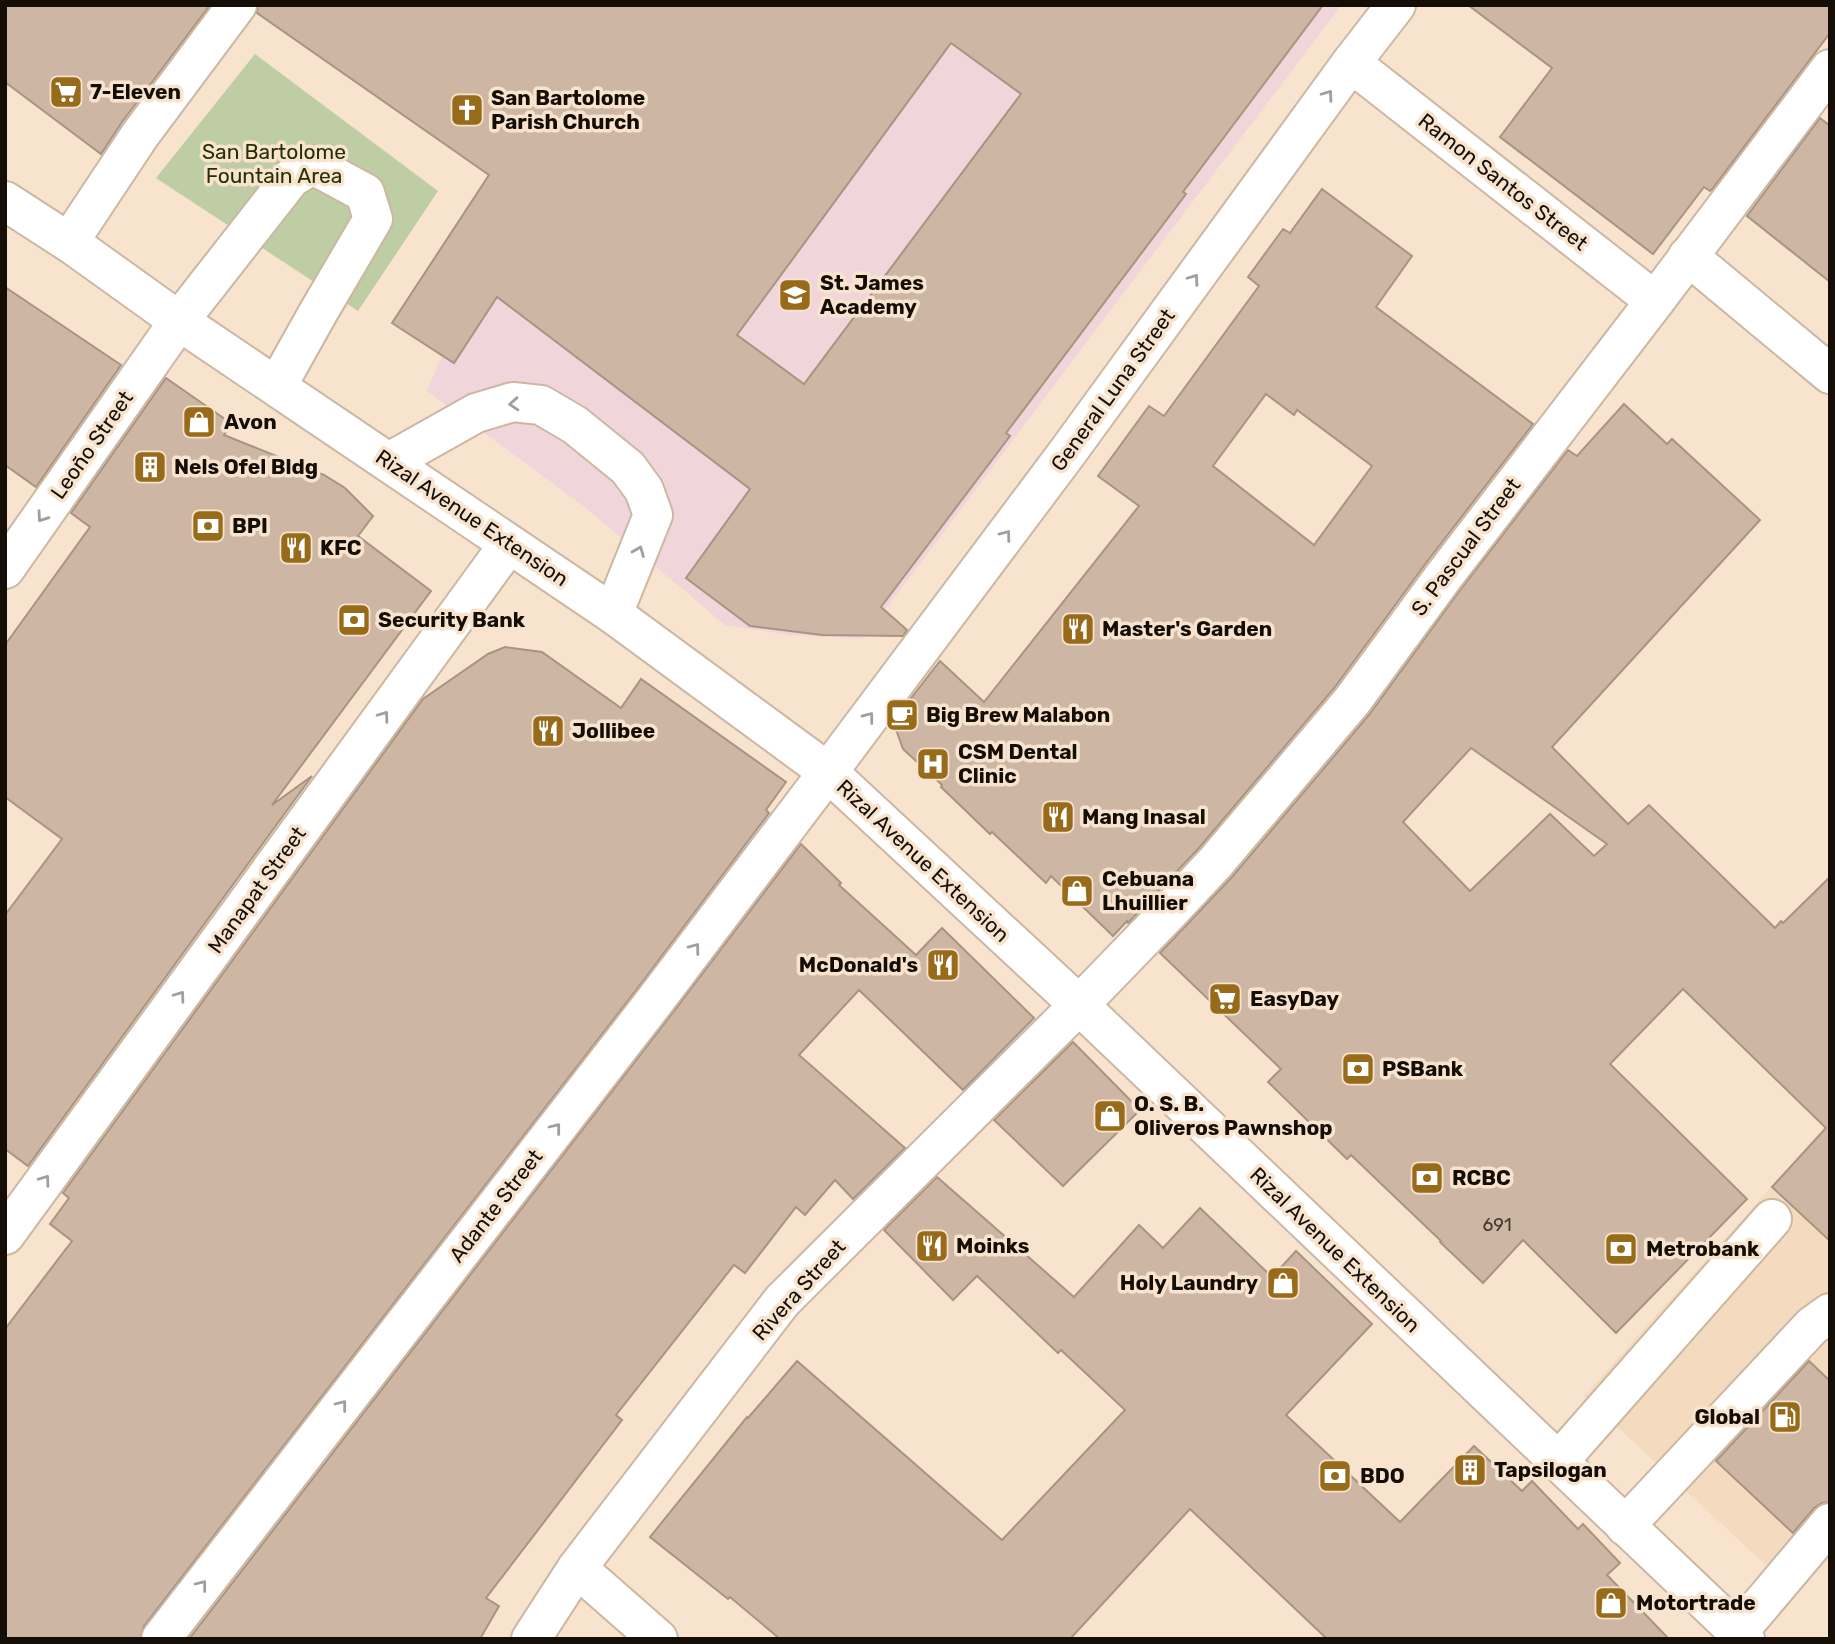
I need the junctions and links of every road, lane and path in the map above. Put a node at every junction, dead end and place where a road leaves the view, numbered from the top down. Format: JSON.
{"nodes":[{"id":1,"x":237,"y":5,"type":"edge"},
{"id":2,"x":1396,"y":5,"type":"edge"},
{"id":3,"x":1351,"y":63,"type":"junction"},
{"id":4,"x":1830,"y":69,"type":"edge"},
{"id":5,"x":5,"y":201,"type":"edge"},
{"id":6,"x":69,"y":242,"type":"junction"},
{"id":7,"x":1688,"y":256,"type":"junction"},
{"id":8,"x":1655,"y":301,"type":"junction"},
{"id":9,"x":179,"y":321,"type":"junction"},
{"id":10,"x":1830,"y":374,"type":"edge"},
{"id":11,"x":277,"y":386,"type":"junction"},
{"id":12,"x":389,"y":462,"type":"junction"},
{"id":13,"x":509,"y":544,"type":"junction"},
{"id":14,"x":7,"y":564,"type":"edge"},
{"id":15,"x":613,"y":614,"type":"junction"},
{"id":16,"x":828,"y":772,"type":"junction"},
{"id":17,"x":1079,"y":1005,"type":"junction"},
{"id":18,"x":1772,"y":1219,"type":"dead end"},
{"id":19,"x":5,"y":1235,"type":"edge"},
{"id":20,"x":1830,"y":1313,"type":"edge"},
{"id":21,"x":1558,"y":1462,"type":"junction"},
{"id":22,"x":1830,"y":1523,"type":"edge"},
{"id":23,"x":1625,"y":1526,"type":"junction"},
{"id":24,"x":577,"y":1568,"type":"junction"},
{"id":25,"x":1741,"y":1635,"type":"edge"},
{"id":26,"x":161,"y":1639,"type":"edge"},
{"id":27,"x":531,"y":1639,"type":"edge"},
{"id":28,"x":658,"y":1639,"type":"edge"}],
"edges":[{"from":1,"to":6,"type":"main road"},
{"from":2,"to":3,"type":"main road","name":"General Luna Street"},
{"from":3,"to":8,"type":"main road","name":"Ramon Santos Street"},
{"from":16,"to":3,"type":"main road","name":"General Luna Street","one_way":true},
{"from":4,"to":7,"type":"main road","name":"S. Pascual Street"},
{"from":5,"to":6,"type":"main road","name":"Rizal Avenue Extension"},
{"from":6,"to":9,"type":"main road","name":"Rizal Avenue Extension"},
{"from":7,"to":8,"type":"main road","name":"S. Pascual Street"},
{"from":7,"to":10,"type":"main road"},
{"from":8,"to":17,"type":"main road","name":"S. Pascual Street"},
{"from":9,"to":11,"type":"main road","name":"Rizal Avenue Extension"},
{"from":9,"to":11,"type":"main road","name":"Leoño Street"},
{"from":9,"to":14,"type":"main road","name":"Leoño Street","one_way":true},
{"from":11,"to":12,"type":"main road","name":"Rizal Avenue Extension"},
{"from":12,"to":13,"type":"main road","name":"Rizal Avenue Extension"},
{"from":15,"to":12,"type":"main road","one_way":true},
{"from":13,"to":15,"type":"main road","name":"Rizal Avenue Extension"},
{"from":19,"to":13,"type":"main road","name":"Manapat Street","one_way":true},
{"from":15,"to":16,"type":"main road","name":"Rizal Avenue Extension"},
{"from":16,"to":17,"type":"main road","name":"Rizal Avenue Extension"},
{"from":26,"to":16,"type":"main road","name":"Adante Street","one_way":true},
{"from":17,"to":21,"type":"main road","name":"Rizal Avenue Extension"},
{"from":17,"to":24,"type":"main road","name":"Rivera Street"},
{"from":18,"to":21,"type":"main road"},
{"from":20,"to":23,"type":"main road"},
{"from":21,"to":23,"type":"main road","name":"Rizal Avenue Extension"},
{"from":22,"to":25,"type":"main road"},
{"from":23,"to":25,"type":"main road","name":"Rizal Avenue Extension"},
{"from":24,"to":27,"type":"main road","name":"Rivera Street"},
{"from":24,"to":28,"type":"main road"}]}
